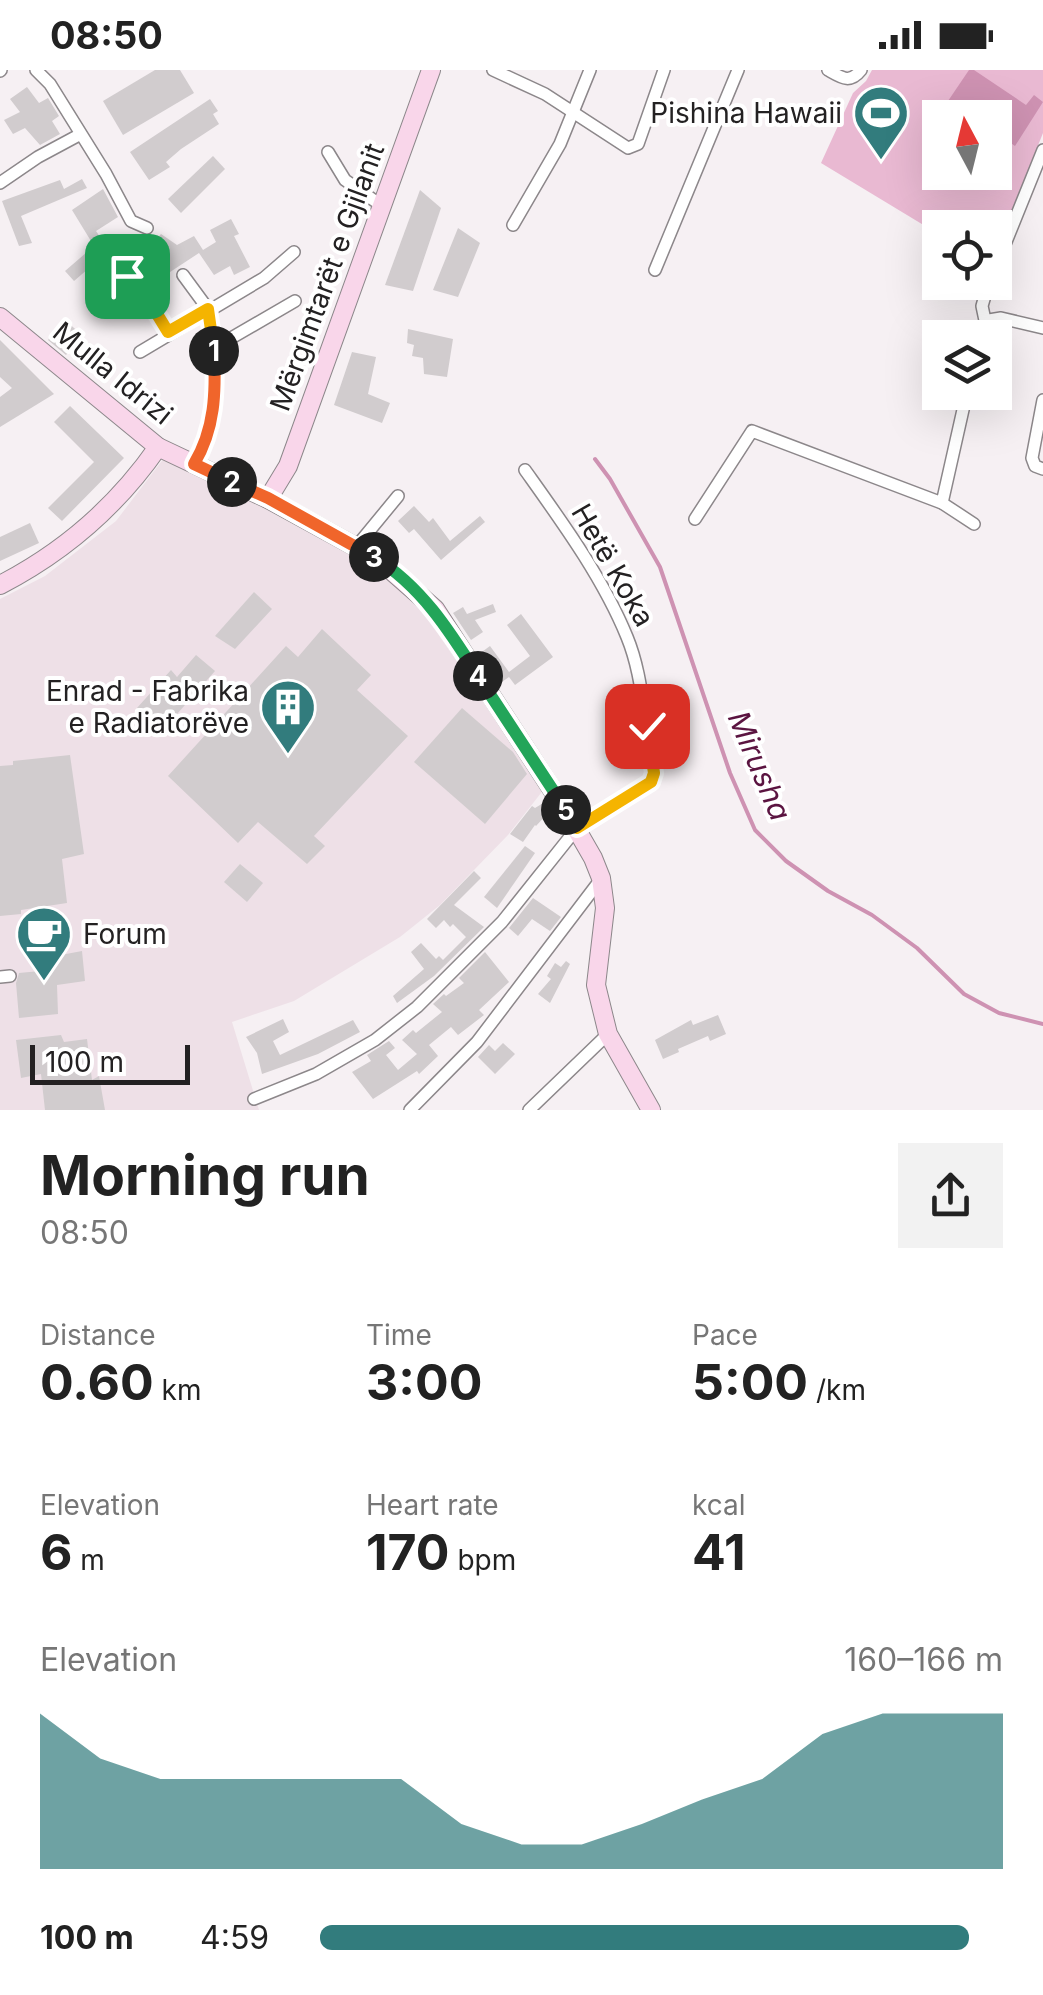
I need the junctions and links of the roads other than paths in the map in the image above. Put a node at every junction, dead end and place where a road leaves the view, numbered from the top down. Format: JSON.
{"nodes":[{"id":1,"x":36,"y":70,"type":"edge"},
{"id":2,"x":431,"y":70,"type":"edge"},
{"id":3,"x":493,"y":70,"type":"edge"},
{"id":4,"x":590,"y":70,"type":"edge"},
{"id":5,"x":664,"y":70,"type":"edge"},
{"id":6,"x":738,"y":70,"type":"edge"},
{"id":7,"x":828,"y":70,"type":"edge"},
{"id":8,"x":862,"y":70,"type":"edge"},
{"id":9,"x":573,"y":114,"type":"junction"},
{"id":10,"x":80,"y":134,"type":"junction"},
{"id":11,"x":1043,"y":150,"type":"edge"},
{"id":12,"x":328,"y":152,"type":"dead end"},
{"id":13,"x":0,"y":183,"type":"edge"},
{"id":14,"x":382,"y":206,"type":"junction"},
{"id":15,"x":514,"y":224,"type":"dead end"},
{"id":16,"x":1012,"y":227,"type":"edge"},
{"id":17,"x":147,"y":228,"type":"dead end"},
{"id":18,"x":294,"y":252,"type":"dead end"},
{"id":19,"x":655,"y":270,"type":"dead end"},
{"id":20,"x":183,"y":275,"type":"dead end"},
{"id":21,"x":96,"y":294,"type":"dead end"},
{"id":22,"x":295,"y":300,"type":"dead end"},
{"id":23,"x":208,"y":309,"type":"junction"},
{"id":24,"x":0,"y":317,"type":"edge"},
{"id":25,"x":1012,"y":321,"type":"edge"},
{"id":26,"x":1043,"y":328,"type":"edge"},
{"id":27,"x":168,"y":332,"type":"junction"},
{"id":28,"x":214,"y":348,"type":"junction"},
{"id":29,"x":140,"y":352,"type":"dead end"},
{"id":30,"x":1043,"y":400,"type":"edge"},
{"id":31,"x":964,"y":410,"type":"edge"},
{"id":32,"x":158,"y":447,"type":"junction"},
{"id":33,"x":194,"y":464,"type":"junction"},
{"id":34,"x":1043,"y":469,"type":"edge"},
{"id":35,"x":525,"y":470,"type":"dead end"},
{"id":36,"x":398,"y":496,"type":"dead end"},
{"id":37,"x":268,"y":498,"type":"junction"},
{"id":38,"x":942,"y":502,"type":"junction"},
{"id":39,"x":695,"y":519,"type":"dead end"},
{"id":40,"x":974,"y":524,"type":"dead end"},
{"id":41,"x":356,"y":547,"type":"junction"},
{"id":42,"x":0,"y":585,"type":"edge"},
{"id":43,"x":577,"y":828,"type":"junction"},
{"id":44,"x":601,"y":878,"type":"junction"},
{"id":45,"x":608,"y":1034,"type":"junction"},
{"id":46,"x":254,"y":1099,"type":"dead end"},
{"id":47,"x":410,"y":1110,"type":"edge"},
{"id":48,"x":529,"y":1110,"type":"edge"},
{"id":49,"x":650,"y":1110,"type":"edge"}],
"edges":[{"from":1,"to":10,"type":"street"},
{"from":2,"to":14,"type":"street","name":"Mërgimtarët e Gjilanit"},
{"from":3,"to":9,"type":"street"},
{"from":4,"to":9,"type":"street"},
{"from":5,"to":9,"type":"street"},
{"from":6,"to":19,"type":"street"},
{"from":7,"to":8,"type":"street"},
{"from":9,"to":15,"type":"street"},
{"from":10,"to":13,"type":"street"},
{"from":10,"to":17,"type":"street"},
{"from":11,"to":16,"type":"street"},
{"from":12,"to":14,"type":"street"},
{"from":14,"to":37,"type":"street","name":"Mërgimtarët e Gjilanit"},
{"from":18,"to":23,"type":"street"},
{"from":20,"to":23,"type":"street"},
{"from":21,"to":27,"type":"street"},
{"from":22,"to":28,"type":"street"},
{"from":23,"to":27,"type":"street"},
{"from":23,"to":28,"type":"street"},
{"from":24,"to":32,"type":"street","name":"Mulla Idrizi"},
{"from":25,"to":26,"type":"street"},
{"from":27,"to":29,"type":"street"},
{"from":28,"to":33,"type":"street"},
{"from":30,"to":34,"type":"street"},
{"from":31,"to":38,"type":"street"},
{"from":32,"to":33,"type":"street","name":"Mulla Idrizi"},
{"from":32,"to":42,"type":"street"},
{"from":33,"to":37,"type":"street","name":"Mulla Idrizi"},
{"from":35,"to":43,"type":"street","name":"Hetë Koka"},
{"from":36,"to":41,"type":"street"},
{"from":37,"to":41,"type":"street","name":"Mulla Idrizi"},
{"from":38,"to":39,"type":"street"},
{"from":38,"to":40,"type":"street"},
{"from":41,"to":43,"type":"street","name":"Mulla Idrizi"},
{"from":43,"to":44,"type":"street","name":"Mulla Idrizi"},
{"from":43,"to":46,"type":"street"},
{"from":44,"to":45,"type":"street","name":"Mulla Idrizi"},
{"from":44,"to":47,"type":"street"},
{"from":45,"to":48,"type":"street"},
{"from":45,"to":49,"type":"street","name":"Mulla Idrizi"}]}
